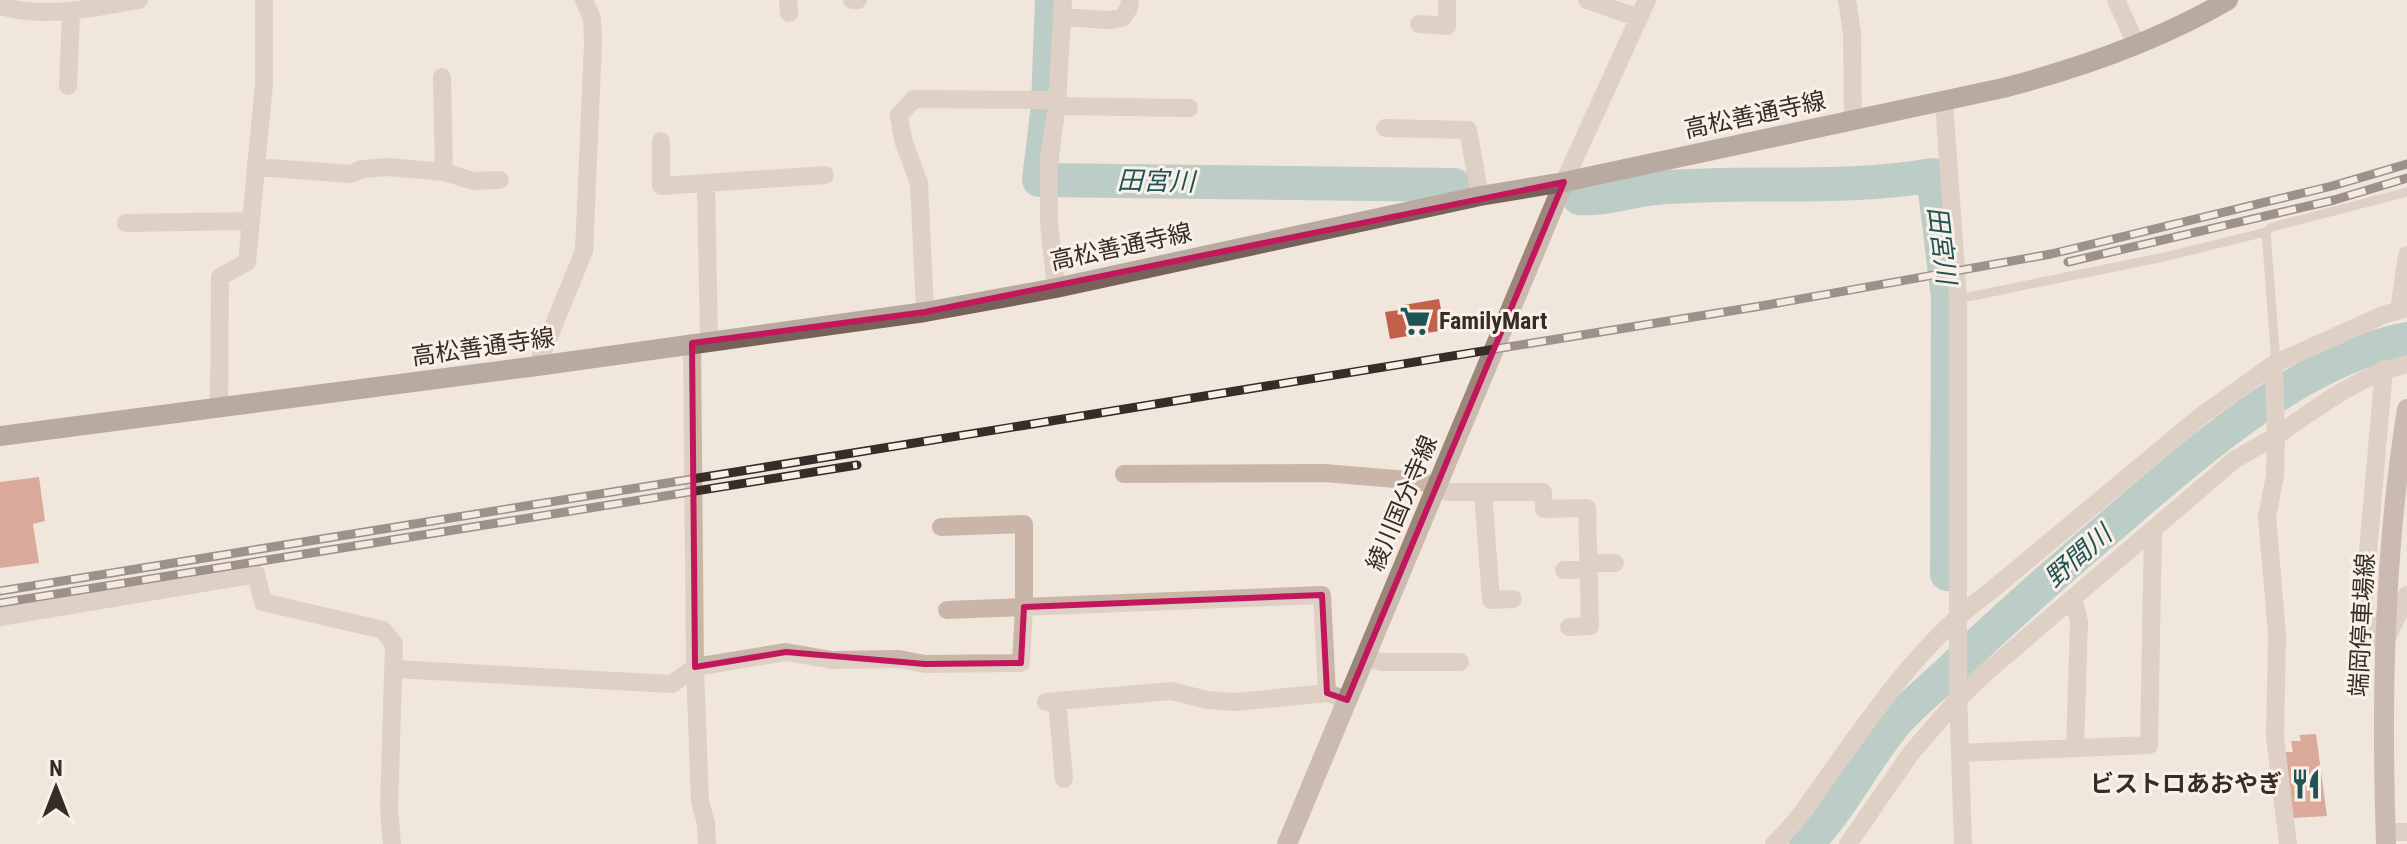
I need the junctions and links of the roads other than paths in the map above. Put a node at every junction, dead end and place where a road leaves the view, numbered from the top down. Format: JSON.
{"nodes":[{"id":1,"x":139,"y":0,"type":"edge"},
{"id":2,"x":264,"y":0,"type":"edge"},
{"id":3,"x":585,"y":0,"type":"edge"},
{"id":4,"x":852,"y":0,"type":"edge"},
{"id":5,"x":858,"y":0,"type":"edge"},
{"id":6,"x":1130,"y":0,"type":"edge"},
{"id":7,"x":1447,"y":0,"type":"edge"},
{"id":8,"x":1587,"y":0,"type":"edge"},
{"id":9,"x":1647,"y":0,"type":"edge"},
{"id":10,"x":1847,"y":0,"type":"edge"},
{"id":11,"x":2116,"y":0,"type":"edge"},
{"id":12,"x":2228,"y":0,"type":"edge"},
{"id":13,"x":0,"y":6,"type":"edge"},
{"id":14,"x":80,"y":7,"type":"edge"},
{"id":15,"x":1063,"y":8,"type":"edge"},
{"id":16,"x":1639,"y":18,"type":"junction"},
{"id":17,"x":1419,"y":24,"type":"dead end"},
{"id":18,"x":2136,"y":44,"type":"junction"},
{"id":19,"x":442,"y":77,"type":"dead end"},
{"id":20,"x":68,"y":86,"type":"dead end"},
{"id":21,"x":1052,"y":102,"type":"junction"},
{"id":22,"x":1944,"y":102,"type":"junction"},
{"id":23,"x":1189,"y":108,"type":"dead end"},
{"id":24,"x":1853,"y":121,"type":"junction"},
{"id":25,"x":1385,"y":128,"type":"dead end"},
{"id":26,"x":661,"y":141,"type":"dead end"},
{"id":27,"x":257,"y":167,"type":"junction"},
{"id":28,"x":444,"y":172,"type":"junction"},
{"id":29,"x":825,"y":175,"type":"dead end"},
{"id":30,"x":500,"y":180,"type":"dead end"},
{"id":31,"x":1564,"y":182,"type":"junction"},
{"id":32,"x":706,"y":185,"type":"junction"},
{"id":33,"x":2407,"y":192,"type":"edge"},
{"id":34,"x":1480,"y":196,"type":"junction"},
{"id":35,"x":250,"y":221,"type":"junction"},
{"id":36,"x":126,"y":223,"type":"dead end"},
{"id":37,"x":2266,"y":232,"type":"junction"},
{"id":38,"x":2407,"y":255,"type":"edge"},
{"id":39,"x":1056,"y":288,"type":"junction"},
{"id":40,"x":1958,"y":299,"type":"junction"},
{"id":41,"x":2403,"y":309,"type":"edge"},
{"id":42,"x":925,"y":312,"type":"junction"},
{"id":43,"x":700,"y":342,"type":"junction"},
{"id":44,"x":2407,"y":364,"type":"edge"},
{"id":45,"x":2274,"y":365,"type":"junction"},
{"id":46,"x":537,"y":366,"type":"junction"},
{"id":47,"x":2384,"y":369,"type":"junction"},
{"id":48,"x":219,"y":407,"type":"junction"},
{"id":49,"x":2407,"y":409,"type":"edge"},
{"id":50,"x":2276,"y":432,"type":"junction"},
{"id":51,"x":0,"y":436,"type":"edge"},
{"id":52,"x":1124,"y":474,"type":"dead end"},
{"id":53,"x":1436,"y":488,"type":"junction"},
{"id":54,"x":1483,"y":492,"type":"junction"},
{"id":55,"x":941,"y":527,"type":"dead end"},
{"id":56,"x":2153,"y":530,"type":"junction"},
{"id":57,"x":1615,"y":563,"type":"dead end"},
{"id":58,"x":1589,"y":566,"type":"junction"},
{"id":59,"x":1564,"y":570,"type":"dead end"},
{"id":60,"x":2407,"y":595,"type":"edge"},
{"id":61,"x":2073,"y":598,"type":"junction"},
{"id":62,"x":1513,"y":599,"type":"dead end"},
{"id":63,"x":1024,"y":607,"type":"junction"},
{"id":64,"x":947,"y":610,"type":"dead end"},
{"id":65,"x":0,"y":617,"type":"edge"},
{"id":66,"x":1958,"y":619,"type":"junction"},
{"id":67,"x":1569,"y":627,"type":"dead end"},
{"id":68,"x":2384,"y":645,"type":"junction"},
{"id":69,"x":1365,"y":657,"type":"junction"},
{"id":70,"x":1460,"y":662,"type":"dead end"},
{"id":71,"x":695,"y":667,"type":"junction"},
{"id":72,"x":394,"y":669,"type":"junction"},
{"id":73,"x":1327,"y":693,"type":"junction"},
{"id":74,"x":1958,"y":696,"type":"junction"},
{"id":75,"x":1347,"y":700,"type":"junction"},
{"id":76,"x":2075,"y":748,"type":"junction"},
{"id":77,"x":1960,"y":753,"type":"junction"},
{"id":78,"x":1064,"y":779,"type":"dead end"},
{"id":79,"x":2393,"y":836,"type":"edge"},
{"id":80,"x":392,"y":844,"type":"edge"},
{"id":81,"x":707,"y":844,"type":"edge"},
{"id":82,"x":1287,"y":844,"type":"edge"},
{"id":83,"x":1774,"y":844,"type":"edge"},
{"id":84,"x":1848,"y":844,"type":"edge"},
{"id":85,"x":1963,"y":844,"type":"edge"},
{"id":86,"x":2288,"y":844,"type":"edge"}],
"edges":[{"from":1,"to":14,"type":"street"},
{"from":2,"to":27,"type":"street"},
{"from":3,"to":46,"type":"street"},
{"from":4,"to":5,"type":"street"},
{"from":6,"to":15,"type":"street"},
{"from":7,"to":17,"type":"street"},
{"from":8,"to":16,"type":"street"},
{"from":9,"to":16,"type":"street"},
{"from":10,"to":24,"type":"street"},
{"from":11,"to":18,"type":"street"},
{"from":12,"to":18,"type":"main road","name":"高松善通寺線"},
{"from":13,"to":14,"type":"street"},
{"from":14,"to":20,"type":"street"},
{"from":15,"to":21,"type":"street"},
{"from":16,"to":31,"type":"street"},
{"from":18,"to":22,"type":"main road","name":"高松善通寺線"},
{"from":19,"to":28,"type":"street"},
{"from":21,"to":23,"type":"street"},
{"from":21,"to":39,"type":"street"},
{"from":21,"to":42,"type":"street"},
{"from":22,"to":24,"type":"main road","name":"高松善通寺線"},
{"from":22,"to":40,"type":"street"},
{"from":24,"to":31,"type":"main road","name":"高松善通寺線"},
{"from":25,"to":34,"type":"street"},
{"from":26,"to":32,"type":"street"},
{"from":27,"to":28,"type":"street"},
{"from":27,"to":35,"type":"street"},
{"from":28,"to":30,"type":"street"},
{"from":29,"to":32,"type":"street"},
{"from":31,"to":34,"type":"main road","name":"高松善通寺線"},
{"from":31,"to":53,"type":"main road","name":"綾川国分寺線"},
{"from":32,"to":43,"type":"street"},
{"from":33,"to":37,"type":"lane"},
{"from":34,"to":39,"type":"main road","name":"高松善通寺線"},
{"from":35,"to":36,"type":"street"},
{"from":35,"to":48,"type":"street"},
{"from":37,"to":40,"type":"lane"},
{"from":37,"to":45,"type":"lane"},
{"from":38,"to":41,"type":"street"},
{"from":39,"to":42,"type":"main road","name":"高松善通寺線"},
{"from":40,"to":66,"type":"street"},
{"from":41,"to":45,"type":"street"},
{"from":42,"to":43,"type":"main road","name":"高松善通寺線"},
{"from":43,"to":46,"type":"main road","name":"高松善通寺線"},
{"from":43,"to":71,"type":"street"},
{"from":44,"to":47,"type":"street"},
{"from":45,"to":50,"type":"street"},
{"from":45,"to":66,"type":"street"},
{"from":46,"to":48,"type":"main road","name":"高松善通寺線"},
{"from":47,"to":50,"type":"street"},
{"from":47,"to":68,"type":"street"},
{"from":48,"to":51,"type":"main road","name":"高松善通寺線"},
{"from":49,"to":68,"type":"main road","name":"端岡停車場線"},
{"from":50,"to":56,"type":"street"},
{"from":50,"to":86,"type":"street"},
{"from":52,"to":53,"type":"street"},
{"from":53,"to":54,"type":"street"},
{"from":53,"to":69,"type":"main road","name":"綾川国分寺線"},
{"from":54,"to":58,"type":"street"},
{"from":54,"to":62,"type":"street"},
{"from":55,"to":63,"type":"street"},
{"from":56,"to":61,"type":"street"},
{"from":56,"to":76,"type":"street"},
{"from":57,"to":58,"type":"street"},
{"from":58,"to":59,"type":"street"},
{"from":58,"to":67,"type":"street"},
{"from":60,"to":68,"type":"street"},
{"from":61,"to":74,"type":"street"},
{"from":61,"to":76,"type":"street"},
{"from":63,"to":64,"type":"street"},
{"from":63,"to":71,"type":"street"},
{"from":63,"to":73,"type":"street"},
{"from":65,"to":72,"type":"street"},
{"from":66,"to":74,"type":"street"},
{"from":66,"to":83,"type":"street"},
{"from":68,"to":79,"type":"main road","name":"端岡停車場線"},
{"from":69,"to":70,"type":"street"},
{"from":69,"to":75,"type":"main road","name":"綾川国分寺線"},
{"from":71,"to":72,"type":"street"},
{"from":71,"to":81,"type":"street"},
{"from":72,"to":80,"type":"street"},
{"from":73,"to":75,"type":"street"},
{"from":73,"to":78,"type":"street"},
{"from":74,"to":77,"type":"street"},
{"from":74,"to":84,"type":"street"},
{"from":75,"to":82,"type":"main road","name":"綾川国分寺線"},
{"from":76,"to":77,"type":"street"},
{"from":77,"to":85,"type":"street"}]}
